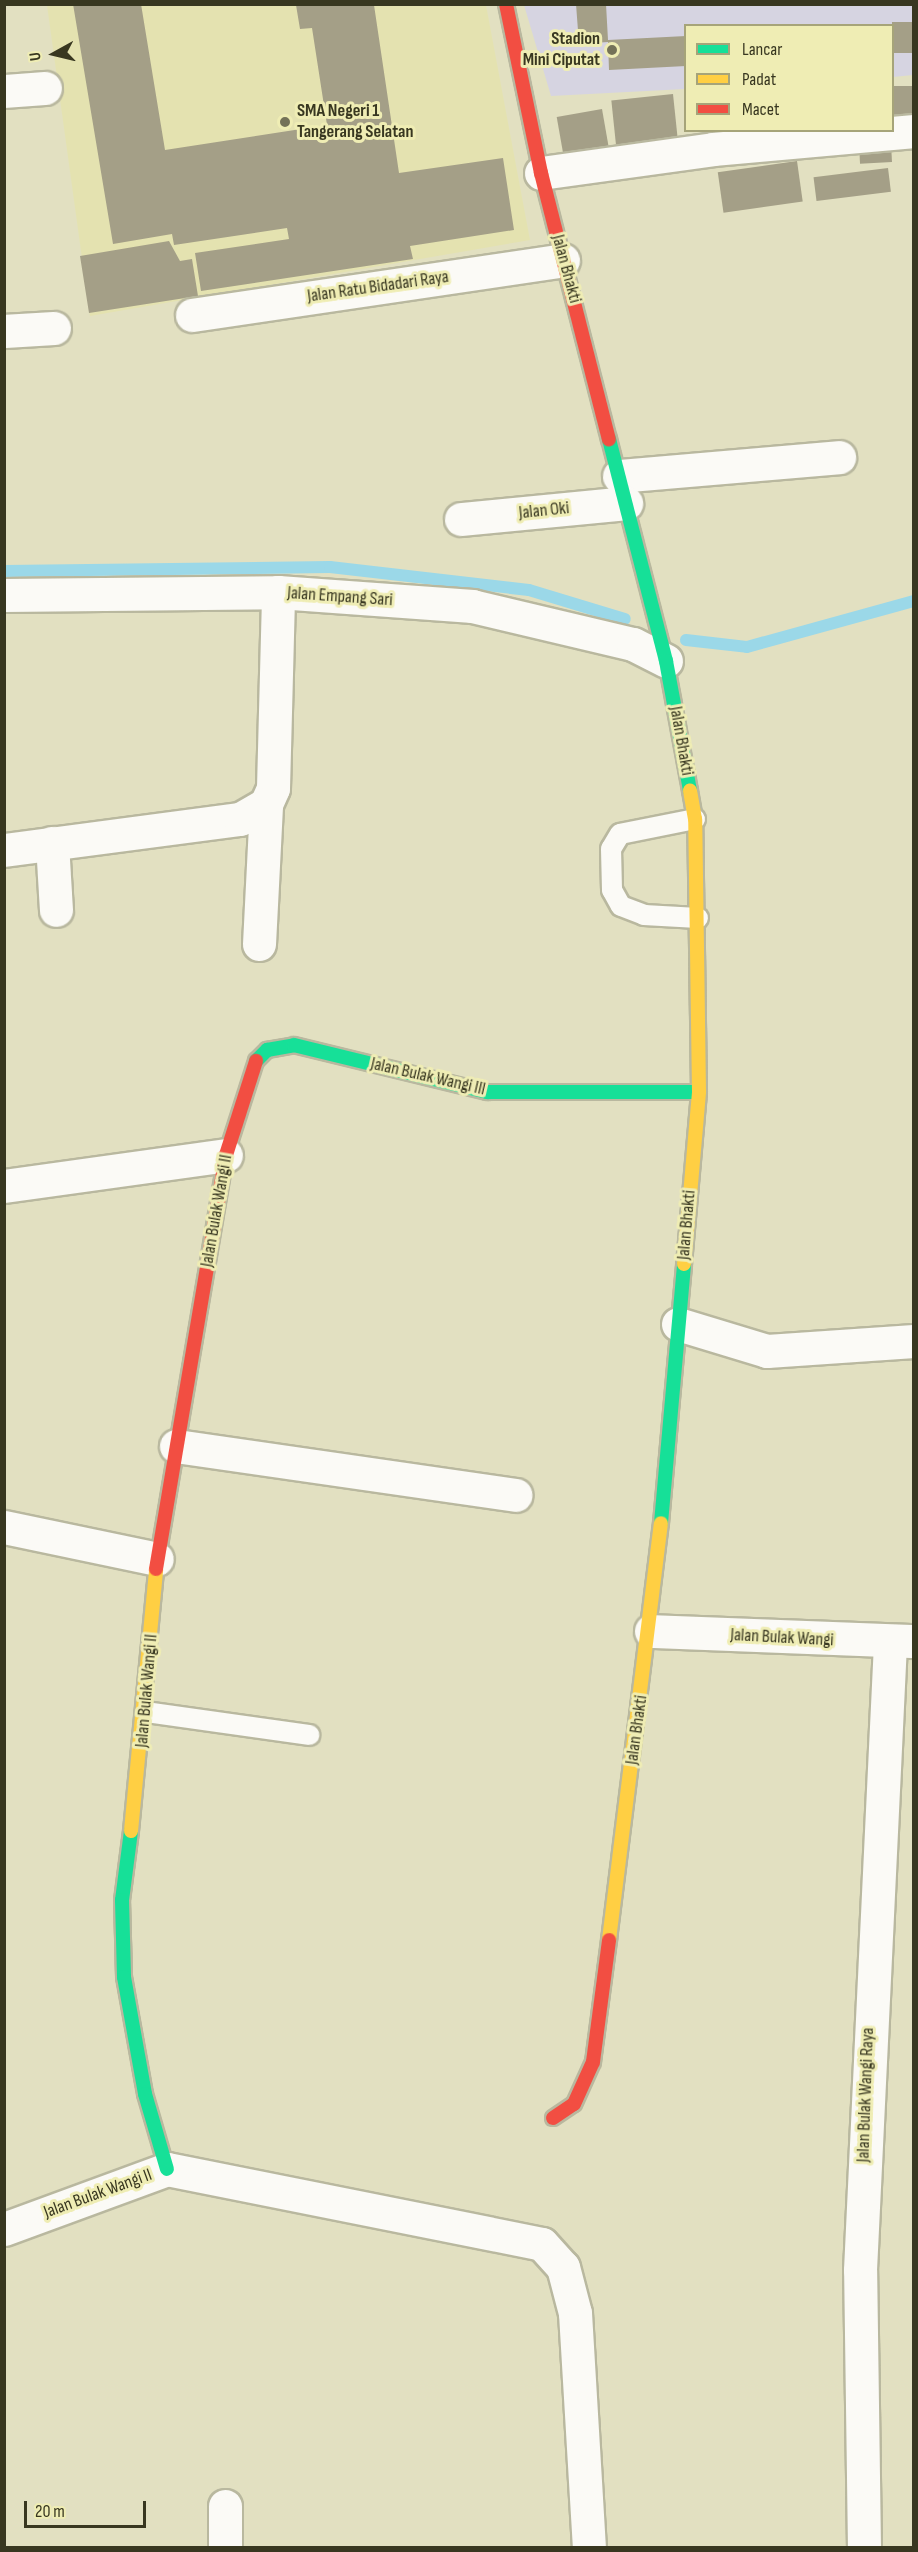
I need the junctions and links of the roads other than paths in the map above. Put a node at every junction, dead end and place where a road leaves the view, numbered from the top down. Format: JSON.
{"nodes":[{"id":1,"x":506,"y":4,"type":"edge"},
{"id":2,"x":45,"y":88,"type":"dead end"},
{"id":3,"x":4,"y":91,"type":"edge"},
{"id":4,"x":914,"y":131,"type":"edge"},
{"id":5,"x":541,"y":173,"type":"junction"},
{"id":6,"x":563,"y":260,"type":"junction"},
{"id":7,"x":192,"y":315,"type":"dead end"},
{"id":8,"x":54,"y":328,"type":"dead end"},
{"id":9,"x":4,"y":331,"type":"edge"},
{"id":10,"x":839,"y":457,"type":"dead end"},
{"id":11,"x":623,"y":489,"type":"junction"},
{"id":12,"x":461,"y":519,"type":"dead end"},
{"id":13,"x":278,"y":592,"type":"junction"},
{"id":14,"x":4,"y":595,"type":"edge"},
{"id":15,"x":666,"y":661,"type":"junction"},
{"id":16,"x":266,"y":804,"type":"junction"},
{"id":17,"x":695,"y":819,"type":"junction"},
{"id":18,"x":52,"y":843,"type":"junction"},
{"id":19,"x":4,"y":849,"type":"edge"},
{"id":20,"x":56,"y":910,"type":"dead end"},
{"id":21,"x":698,"y":918,"type":"junction"},
{"id":22,"x":259,"y":944,"type":"dead end"},
{"id":23,"x":267,"y":1050,"type":"joint"},
{"id":24,"x":699,"y":1092,"type":"junction"},
{"id":25,"x":226,"y":1155,"type":"junction"},
{"id":26,"x":4,"y":1186,"type":"edge"},
{"id":27,"x":678,"y":1324,"type":"junction"},
{"id":28,"x":914,"y":1341,"type":"edge"},
{"id":29,"x":176,"y":1446,"type":"junction"},
{"id":30,"x":515,"y":1495,"type":"dead end"},
{"id":31,"x":4,"y":1527,"type":"edge"},
{"id":32,"x":157,"y":1559,"type":"junction"},
{"id":33,"x":651,"y":1631,"type":"junction"},
{"id":34,"x":902,"y":1643,"type":"edge"},
{"id":35,"x":147,"y":1712,"type":"junction"},
{"id":36,"x":309,"y":1735,"type":"dead end"},
{"id":37,"x":553,"y":2118,"type":"dead end"},
{"id":38,"x":167,"y":2169,"type":"junction"},
{"id":39,"x":4,"y":2229,"type":"edge"},
{"id":40,"x":225,"y":2506,"type":"dead end"},
{"id":41,"x":225,"y":2547,"type":"edge"},
{"id":42,"x":589,"y":2547,"type":"edge"},
{"id":43,"x":864,"y":2547,"type":"edge"}],
"edges":[{"from":1,"to":5,"type":"street","name":"Jalan Bhakti"},
{"from":2,"to":3,"type":"street"},
{"from":4,"to":5,"type":"street"},
{"from":5,"to":6,"type":"street","name":"Jalan Bhakti"},
{"from":6,"to":7,"type":"street","name":"Jalan Ratu Bidadari Raya"},
{"from":6,"to":11,"type":"street","name":"Jalan Bhakti"},
{"from":8,"to":9,"type":"street"},
{"from":10,"to":11,"type":"street","name":"Jalan Oki"},
{"from":11,"to":12,"type":"street","name":"Jalan Oki"},
{"from":11,"to":15,"type":"street","name":"Jalan Bhakti"},
{"from":13,"to":14,"type":"street","name":"Jalan Empang Sari"},
{"from":13,"to":15,"type":"street","name":"Jalan Empang Sari"},
{"from":13,"to":16,"type":"street"},
{"from":15,"to":17,"type":"street","name":"Jalan Bhakti"},
{"from":16,"to":18,"type":"street"},
{"from":16,"to":22,"type":"street"},
{"from":17,"to":21,"type":"street","name":"Jalan Bhakti"},
{"from":17,"to":21,"type":"lane"},
{"from":18,"to":19,"type":"street"},
{"from":18,"to":20,"type":"street"},
{"from":21,"to":24,"type":"street","name":"Jalan Bhakti"},
{"from":23,"to":24,"type":"street","name":"Jalan Bulak Wangi III"},
{"from":23,"to":25,"type":"street","name":"Jalan Bulak Wangi II"},
{"from":24,"to":27,"type":"street","name":"Jalan Bhakti"},
{"from":25,"to":26,"type":"street"},
{"from":25,"to":29,"type":"street","name":"Jalan Bulak Wangi II"},
{"from":27,"to":28,"type":"street"},
{"from":27,"to":33,"type":"street","name":"Jalan Bhakti"},
{"from":29,"to":30,"type":"street"},
{"from":29,"to":32,"type":"street","name":"Jalan Bulak Wangi II"},
{"from":31,"to":32,"type":"street"},
{"from":32,"to":35,"type":"street","name":"Jalan Bulak Wangi II"},
{"from":33,"to":34,"type":"street","name":"Jalan Bulak Wangi"},
{"from":33,"to":37,"type":"street","name":"Jalan Bhakti"},
{"from":34,"to":43,"type":"street","name":"Jalan Bulak Wangi Raya"},
{"from":35,"to":36,"type":"lane"},
{"from":35,"to":38,"type":"street","name":"Jalan Bulak Wangi II"},
{"from":38,"to":39,"type":"street","name":"Jalan Bulak Wangi II"},
{"from":38,"to":42,"type":"street"},
{"from":40,"to":41,"type":"street"}]}
